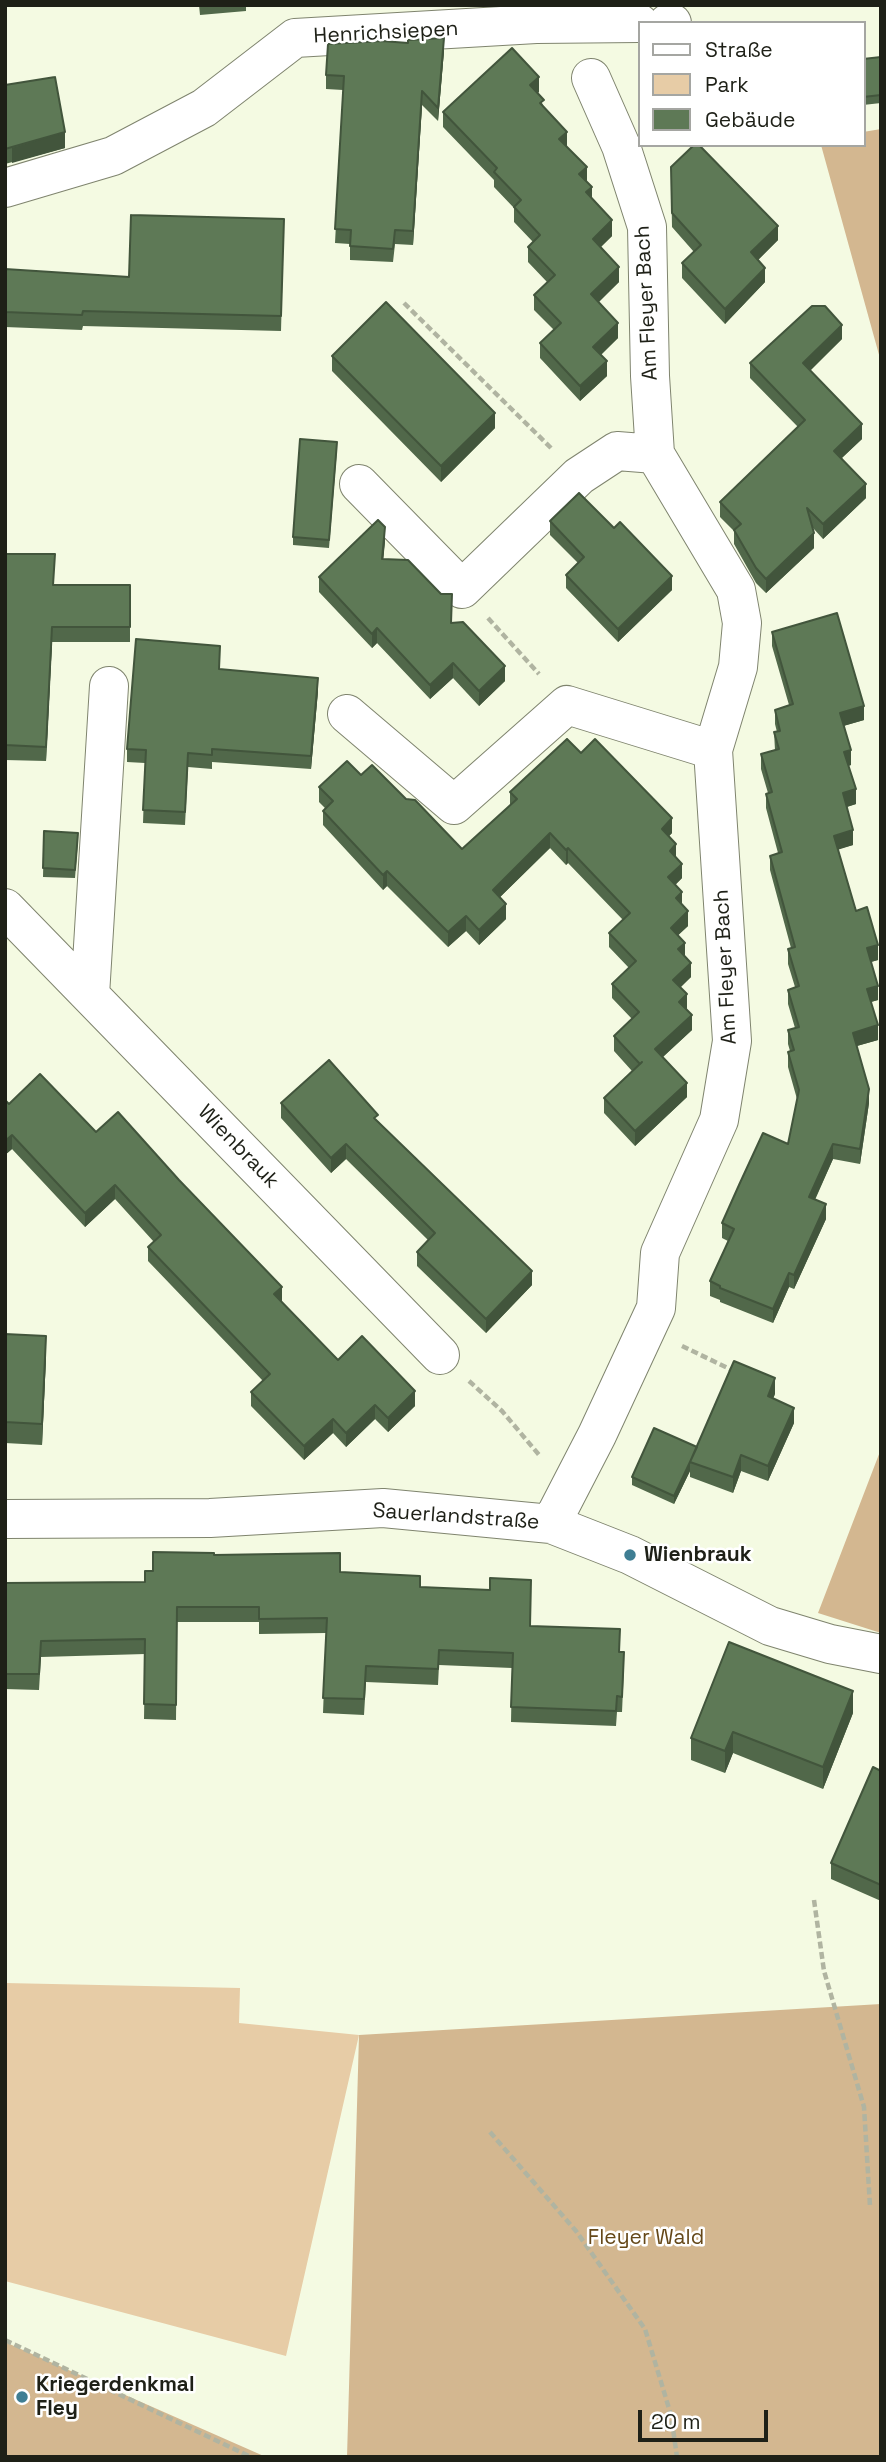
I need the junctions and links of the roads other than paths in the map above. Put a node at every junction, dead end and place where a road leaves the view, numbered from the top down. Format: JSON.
{"nodes":[{"id":1,"x":638,"y":23,"type":"edge"},
{"id":2,"x":590,"y":78,"type":"dead end"},
{"id":3,"x":5,"y":188,"type":"edge"},
{"id":4,"x":655,"y":454,"type":"junction"},
{"id":5,"x":359,"y":484,"type":"dead end"},
{"id":6,"x":108,"y":686,"type":"dead end"},
{"id":7,"x":346,"y":714,"type":"dead end"},
{"id":8,"x":713,"y":750,"type":"junction"},
{"id":9,"x":5,"y":908,"type":"edge"},
{"id":10,"x":90,"y":995,"type":"junction"},
{"id":11,"x":440,"y":1354,"type":"road end"},
{"id":12,"x":5,"y":1519,"type":"edge"},
{"id":13,"x":551,"y":1524,"type":"junction"},
{"id":14,"x":881,"y":1654,"type":"edge"}],
"edges":[{"from":1,"to":3,"type":"street","name":"Henrichsiepen"},
{"from":2,"to":4,"type":"street","name":"Am Fleyer Bach"},
{"from":4,"to":5,"type":"street"},
{"from":4,"to":8,"type":"street","name":"Am Fleyer Bach"},
{"from":6,"to":10,"type":"street"},
{"from":7,"to":8,"type":"street"},
{"from":8,"to":13,"type":"street","name":"Am Fleyer Bach"},
{"from":9,"to":10,"type":"street","name":"Wienbrauk"},
{"from":10,"to":11,"type":"street","name":"Wienbrauk"},
{"from":12,"to":13,"type":"street","name":"Sauerlandstraße"},
{"from":13,"to":14,"type":"street","name":"Sauerlandstraße"}]}
